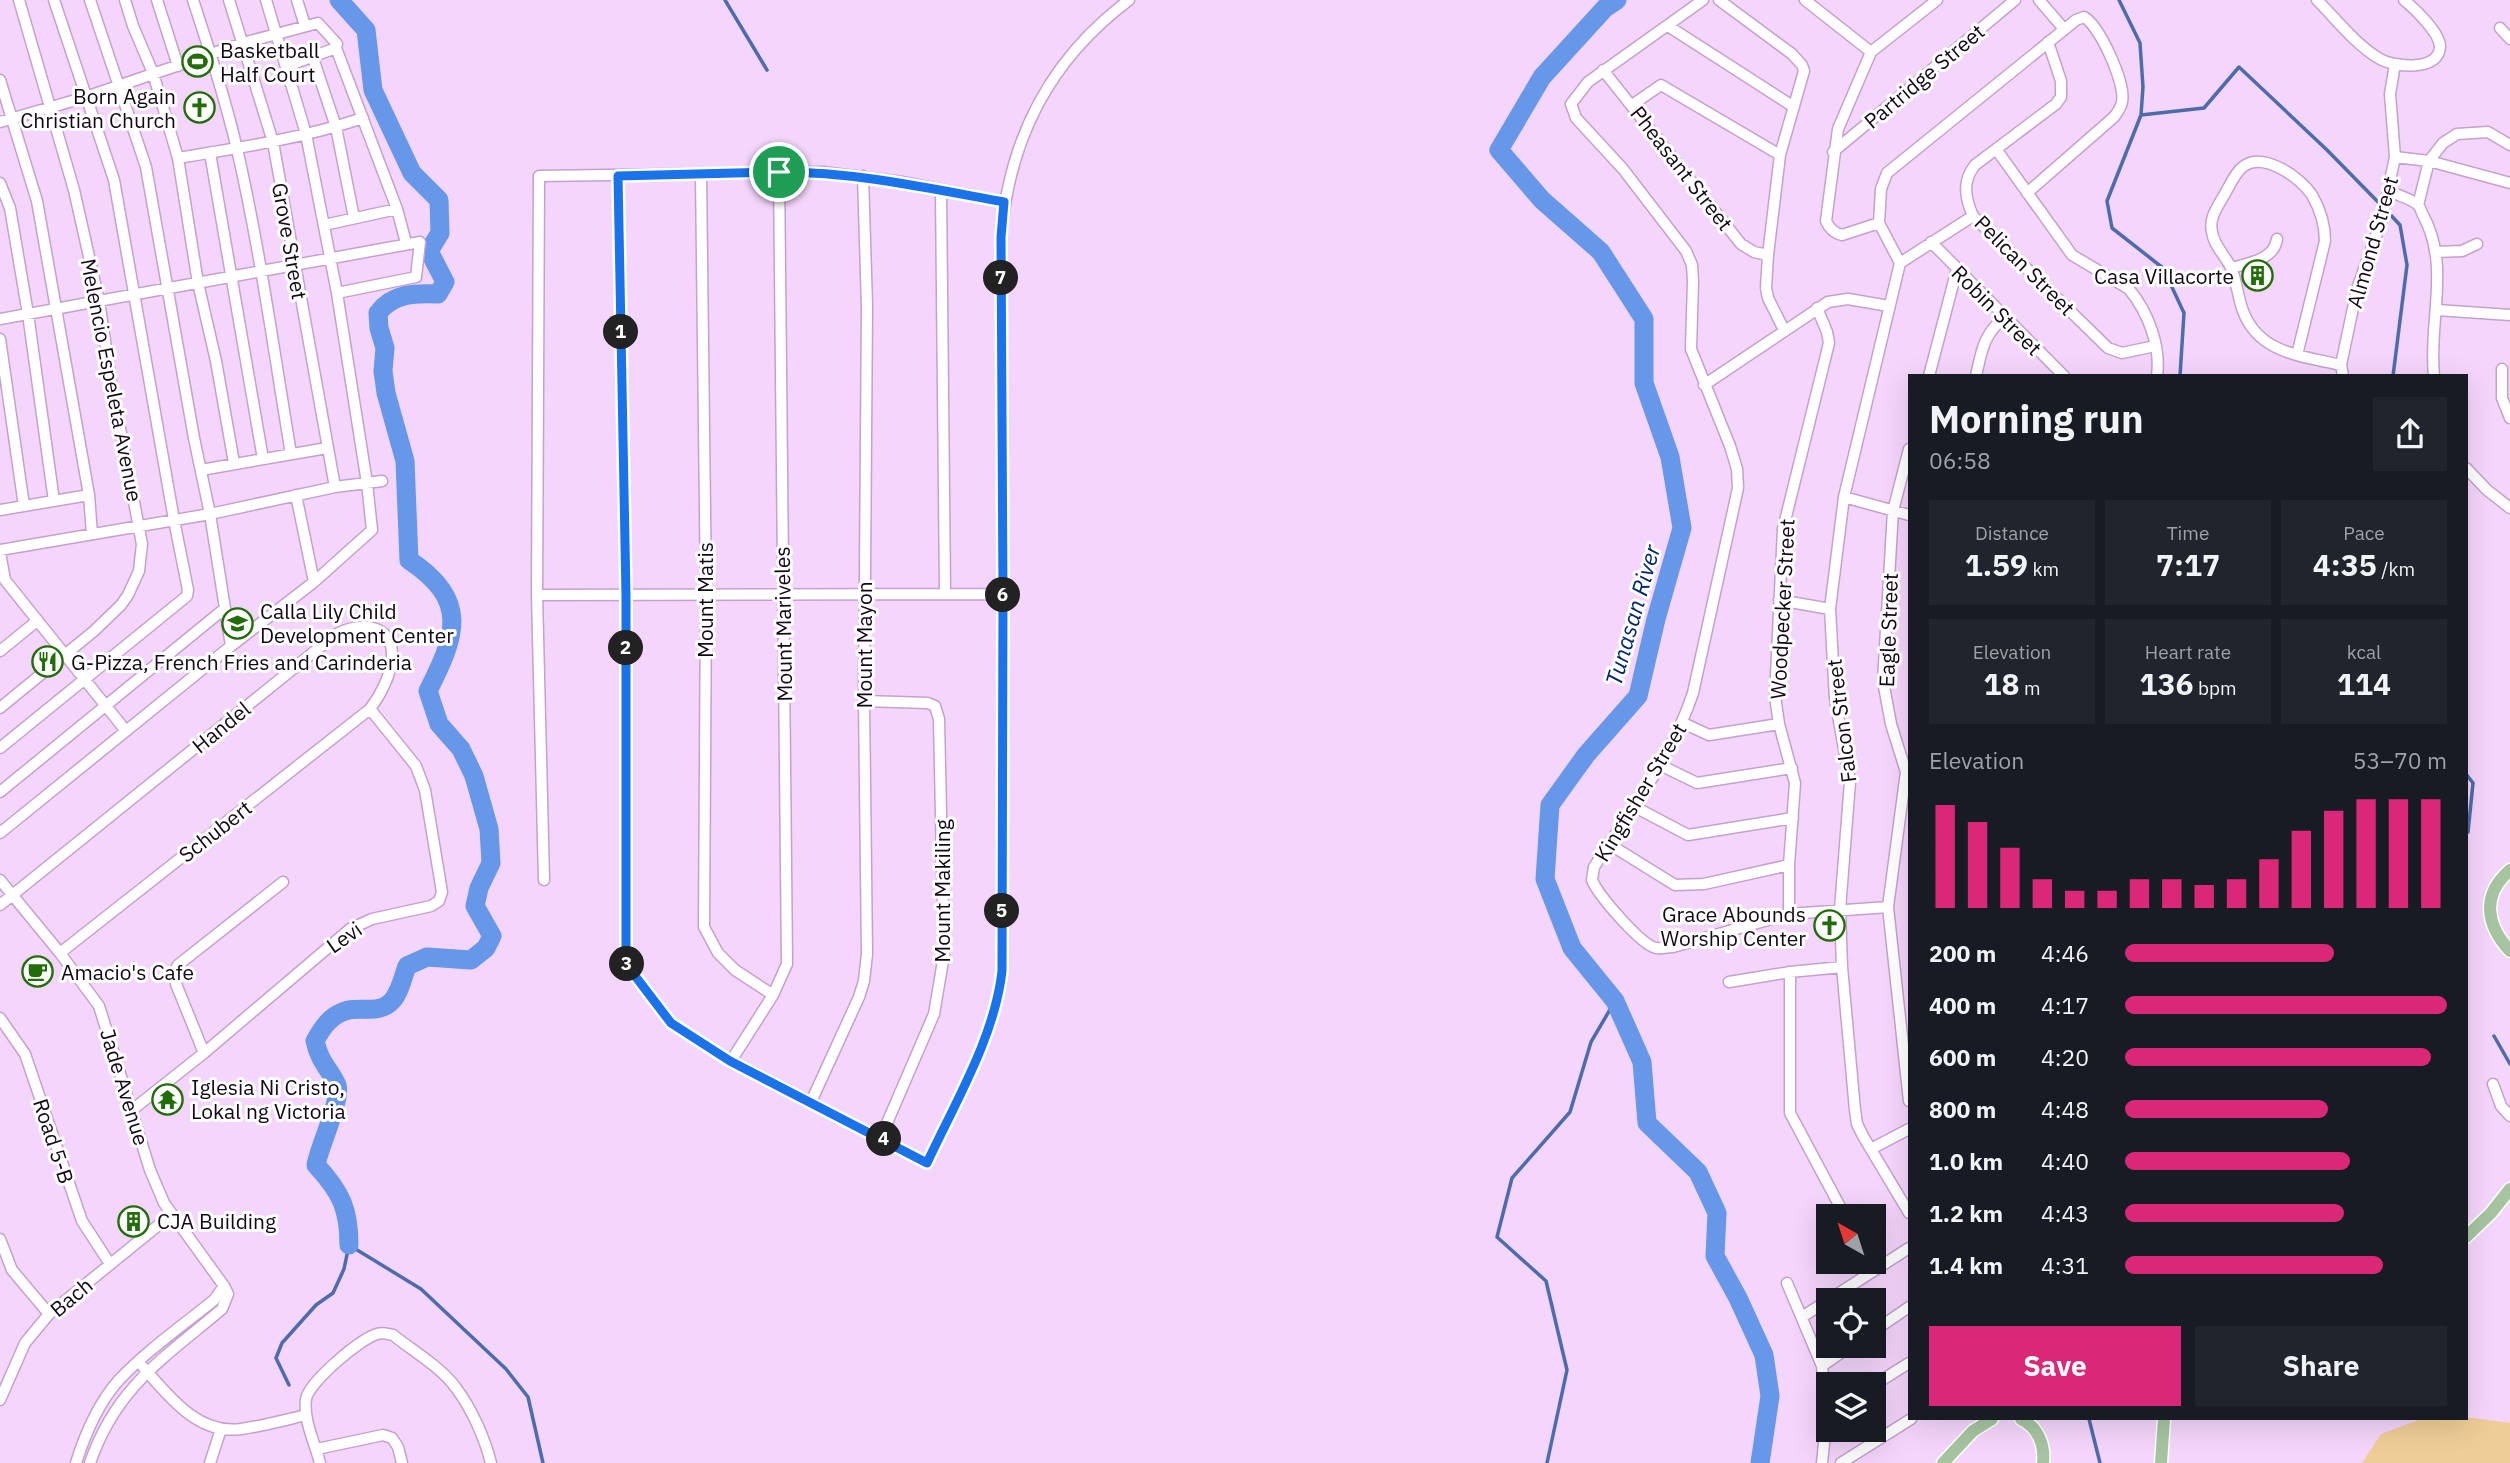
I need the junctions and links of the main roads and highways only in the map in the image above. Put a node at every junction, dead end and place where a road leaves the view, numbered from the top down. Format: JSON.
{"nodes":[{"id":1,"x":2510,"y":870,"type":"edge"},
{"id":2,"x":2510,"y":951,"type":"edge"},
{"id":3,"x":2510,"y":1189,"type":"edge"},
{"id":4,"x":2468,"y":1235,"type":"edge"},
{"id":5,"x":1990,"y":1420,"type":"edge"},
{"id":6,"x":2023,"y":1420,"type":"edge"},
{"id":7,"x":2164,"y":1420,"type":"edge"},
{"id":8,"x":1943,"y":1463,"type":"edge"},
{"id":9,"x":2043,"y":1463,"type":"edge"},
{"id":10,"x":2161,"y":1463,"type":"edge"}],
"edges":[{"from":1,"to":2,"type":"main road"},
{"from":3,"to":4,"type":"main road"},
{"from":5,"to":8,"type":"main road"},
{"from":6,"to":9,"type":"main road"},
{"from":7,"to":10,"type":"main road"}]}
